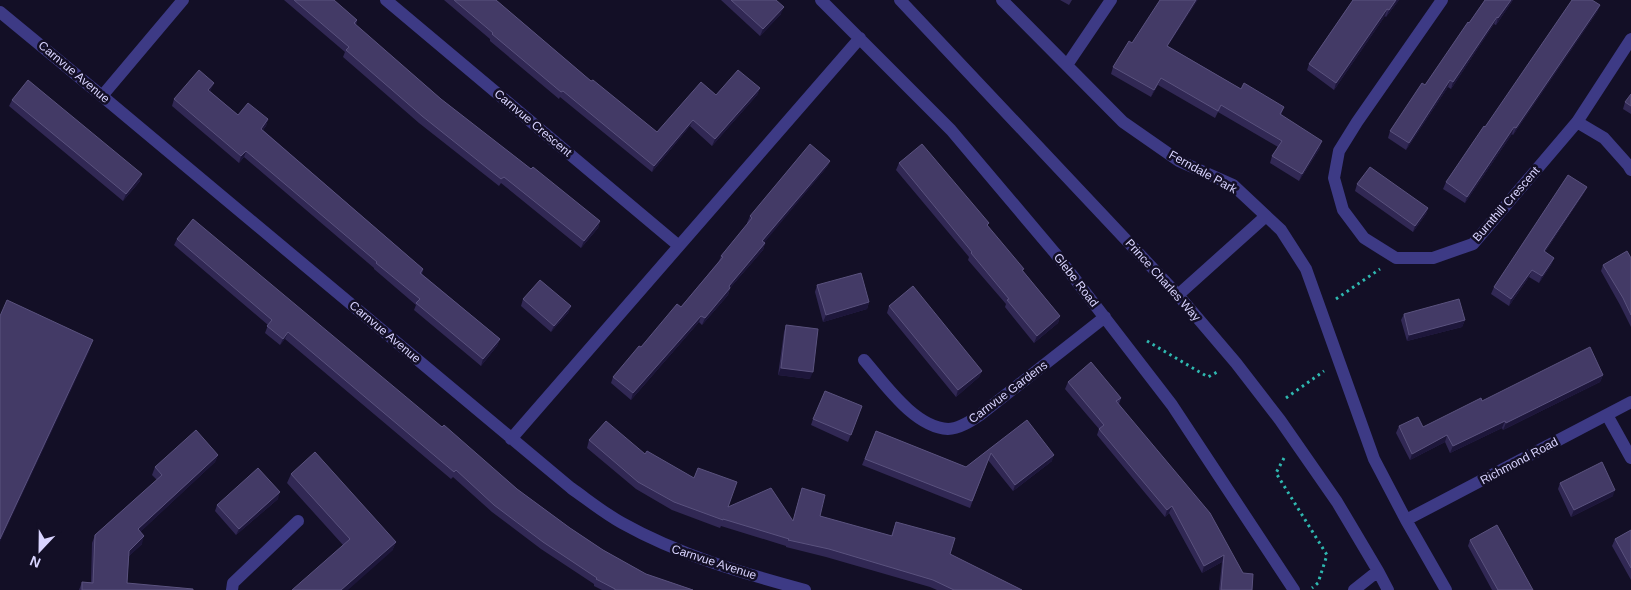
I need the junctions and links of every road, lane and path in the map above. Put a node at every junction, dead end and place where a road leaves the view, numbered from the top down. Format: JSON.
{"nodes":[{"id":1,"x":183,"y":0,"type":"edge"},
{"id":2,"x":386,"y":0,"type":"edge"},
{"id":3,"x":821,"y":0,"type":"edge"},
{"id":4,"x":900,"y":0,"type":"edge"},
{"id":5,"x":1002,"y":0,"type":"edge"},
{"id":6,"x":1110,"y":0,"type":"edge"},
{"id":7,"x":1442,"y":0,"type":"edge"},
{"id":8,"x":0,"y":12,"type":"edge"},
{"id":9,"x":860,"y":38,"type":"junction"},
{"id":10,"x":1631,"y":38,"type":"edge"},
{"id":11,"x":1067,"y":65,"type":"junction"},
{"id":12,"x":102,"y":96,"type":"junction"},
{"id":13,"x":1577,"y":122,"type":"junction"},
{"id":14,"x":1631,"y":170,"type":"edge"},
{"id":15,"x":1266,"y":216,"type":"junction"},
{"id":16,"x":679,"y":246,"type":"junction"},
{"id":17,"x":1396,"y":258,"type":"junction"},
{"id":18,"x":1178,"y":295,"type":"junction"},
{"id":19,"x":1321,"y":310,"type":"junction"},
{"id":20,"x":1105,"y":318,"type":"junction"},
{"id":21,"x":1126,"y":344,"type":"junction"},
{"id":22,"x":864,"y":360,"type":"dead end"},
{"id":23,"x":1339,"y":361,"type":"junction"},
{"id":24,"x":1236,"y":363,"type":"junction"},
{"id":25,"x":1631,"y":402,"type":"edge"},
{"id":26,"x":1271,"y":408,"type":"junction"},
{"id":27,"x":1607,"y":415,"type":"junction"},
{"id":28,"x":511,"y":438,"type":"junction"},
{"id":29,"x":1293,"y":439,"type":"junction"},
{"id":30,"x":1631,"y":458,"type":"edge"},
{"id":31,"x":1406,"y":520,"type":"junction"},
{"id":32,"x":298,"y":521,"type":"dead end"},
{"id":33,"x":1378,"y":571,"type":"junction"},
{"id":34,"x":232,"y":590,"type":"edge"},
{"id":35,"x":805,"y":590,"type":"edge"},
{"id":36,"x":1294,"y":590,"type":"edge"},
{"id":37,"x":1309,"y":590,"type":"edge"},
{"id":38,"x":1354,"y":590,"type":"edge"},
{"id":39,"x":1388,"y":590,"type":"edge"},
{"id":40,"x":1446,"y":590,"type":"edge"}],
"edges":[{"from":1,"to":12,"type":"street"},
{"from":2,"to":16,"type":"street","name":"Carnvue Crescent"},
{"from":3,"to":9,"type":"street","name":"Glebe Road"},
{"from":4,"to":18,"type":"street","name":"Prince Charles Way"},
{"from":5,"to":11,"type":"street","name":"Ferndale Park"},
{"from":6,"to":11,"type":"street"},
{"from":7,"to":17,"type":"street"},
{"from":8,"to":12,"type":"street","name":"Carnvue Avenue"},
{"from":9,"to":16,"type":"street"},
{"from":9,"to":20,"type":"street","name":"Glebe Road"},
{"from":10,"to":13,"type":"street","name":"Burnthill Crescent"},
{"from":11,"to":15,"type":"street","name":"Ferndale Park"},
{"from":12,"to":28,"type":"street","name":"Carnvue Avenue"},
{"from":13,"to":14,"type":"street"},
{"from":13,"to":17,"type":"street","name":"Burnthill Crescent"},
{"from":15,"to":18,"type":"street"},
{"from":15,"to":19,"type":"street","name":"Ferndale Park"},
{"from":16,"to":28,"type":"street"},
{"from":17,"to":19,"type":"path"},
{"from":18,"to":24,"type":"street","name":"Prince Charles Way"},
{"from":19,"to":23,"type":"street","name":"Ferndale Park"},
{"from":20,"to":21,"type":"street","name":"Glebe Road"},
{"from":20,"to":22,"type":"street","name":"Carnvue Gardens"},
{"from":21,"to":24,"type":"path"},
{"from":21,"to":36,"type":"street","name":"Glebe Road"},
{"from":23,"to":26,"type":"path"},
{"from":23,"to":31,"type":"street","name":"Ferndale Park"},
{"from":24,"to":26,"type":"street","name":"Prince Charles Way"},
{"from":25,"to":27,"type":"street","name":"Richmond Road"},
{"from":26,"to":29,"type":"street","name":"Prince Charles Way"},
{"from":27,"to":30,"type":"street"},
{"from":27,"to":31,"type":"street","name":"Richmond Road"},
{"from":28,"to":35,"type":"street","name":"Carnvue Avenue"},
{"from":29,"to":33,"type":"street","name":"Prince Charles Way"},
{"from":29,"to":37,"type":"path"},
{"from":31,"to":40,"type":"street","name":"Ferndale Park"},
{"from":32,"to":34,"type":"street"},
{"from":33,"to":38,"type":"street"},
{"from":33,"to":39,"type":"street","name":"Prince Charles Way"}]}
